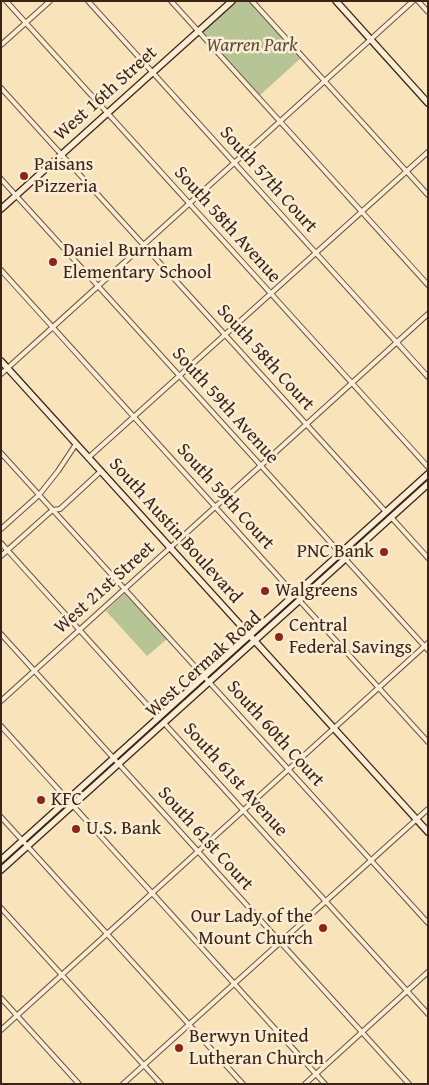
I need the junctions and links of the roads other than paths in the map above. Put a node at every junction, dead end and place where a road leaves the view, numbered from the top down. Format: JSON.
{"nodes":[{"id":1,"x":6,"y":1,"type":"edge"},
{"id":2,"x":50,"y":1,"type":"edge"},
{"id":3,"x":88,"y":1,"type":"edge"},
{"id":4,"x":171,"y":1,"type":"edge"},
{"id":5,"x":232,"y":1,"type":"edge"},
{"id":6,"x":252,"y":1,"type":"edge"},
{"id":7,"x":336,"y":1,"type":"edge"},
{"id":8,"x":413,"y":1,"type":"edge"},
{"id":9,"x":418,"y":1,"type":"edge"},
{"id":10,"x":428,"y":12,"type":"edge"},
{"id":11,"x":26,"y":23,"type":"junction"},
{"id":12,"x":198,"y":32,"type":"junction"},
{"id":13,"x":371,"y":40,"type":"junction"},
{"id":14,"x":1,"y":45,"type":"edge"},
{"id":15,"x":152,"y":73,"type":"junction"},
{"id":16,"x":325,"y":81,"type":"junction"},
{"id":17,"x":1,"y":88,"type":"edge"},
{"id":18,"x":428,"y":103,"type":"edge"},
{"id":19,"x":107,"y":113,"type":"junction"},
{"id":20,"x":280,"y":122,"type":"junction"},
{"id":21,"x":428,"y":152,"type":"edge"},
{"id":22,"x":62,"y":154,"type":"junction"},
{"id":23,"x":234,"y":163,"type":"junction"},
{"id":24,"x":406,"y":172,"type":"junction"},
{"id":25,"x":1,"y":179,"type":"edge"},
{"id":26,"x":428,"y":195,"type":"edge"},
{"id":27,"x":16,"y":196,"type":"junction"},
{"id":28,"x":189,"y":204,"type":"junction"},
{"id":29,"x":1,"y":209,"type":"edge"},
{"id":30,"x":361,"y":212,"type":"junction"},
{"id":31,"x":144,"y":245,"type":"junction"},
{"id":32,"x":316,"y":253,"type":"junction"},
{"id":33,"x":1,"y":270,"type":"edge"},
{"id":34,"x":428,"y":285,"type":"edge"},
{"id":35,"x":98,"y":286,"type":"junction"},
{"id":36,"x":270,"y":294,"type":"junction"},
{"id":37,"x":428,"y":314,"type":"edge"},
{"id":38,"x":53,"y":327,"type":"junction"},
{"id":39,"x":225,"y":335,"type":"junction"},
{"id":40,"x":396,"y":343,"type":"junction"},
{"id":41,"x":1,"y":361,"type":"edge"},
{"id":42,"x":7,"y":368,"type":"junction"},
{"id":43,"x":1,"y":374,"type":"edge"},
{"id":44,"x":179,"y":376,"type":"junction"},
{"id":45,"x":428,"y":377,"type":"edge"},
{"id":46,"x":352,"y":383,"type":"junction"},
{"id":47,"x":134,"y":417,"type":"junction"},
{"id":48,"x":306,"y":424,"type":"junction"},
{"id":49,"x":76,"y":444,"type":"junction"},
{"id":50,"x":1,"y":453,"type":"edge"},
{"id":51,"x":88,"y":458,"type":"junction"},
{"id":52,"x":261,"y":466,"type":"junction"},
{"id":53,"x":428,"y":468,"type":"edge"},
{"id":54,"x":101,"y":472,"type":"junction"},
{"id":55,"x":428,"y":474,"type":"edge"},
{"id":56,"x":428,"y":484,"type":"edge"},
{"id":57,"x":39,"y":495,"type":"junction"},
{"id":58,"x":216,"y":507,"type":"junction"},
{"id":59,"x":53,"y":510,"type":"junction"},
{"id":60,"x":388,"y":515,"type":"junction"},
{"id":61,"x":1,"y":529,"type":"edge"},
{"id":62,"x":1,"y":543,"type":"edge"},
{"id":63,"x":170,"y":548,"type":"junction"},
{"id":64,"x":8,"y":550,"type":"junction"},
{"id":65,"x":340,"y":554,"type":"junction"},
{"id":66,"x":1,"y":556,"type":"edge"},
{"id":67,"x":428,"y":558,"type":"edge"},
{"id":68,"x":345,"y":559,"type":"junction"},
{"id":69,"x":125,"y":589,"type":"junction"},
{"id":70,"x":297,"y":597,"type":"junction"},
{"id":71,"x":80,"y":630,"type":"junction"},
{"id":72,"x":1,"y":634,"type":"edge"},
{"id":73,"x":252,"y":638,"type":"junction"},
{"id":74,"x":426,"y":645,"type":"edge"},
{"id":75,"x":428,"y":650,"type":"edge"},
{"id":76,"x":35,"y":671,"type":"junction"},
{"id":77,"x":206,"y":679,"type":"junction"},
{"id":78,"x":379,"y":688,"type":"junction"},
{"id":79,"x":1,"y":701,"type":"edge"},
{"id":80,"x":162,"y":720,"type":"junction"},
{"id":81,"x":1,"y":726,"type":"edge"},
{"id":82,"x":334,"y":728,"type":"junction"},
{"id":83,"x":428,"y":742,"type":"edge"},
{"id":84,"x":116,"y":761,"type":"junction"},
{"id":85,"x":288,"y":770,"type":"junction"},
{"id":86,"x":68,"y":800,"type":"junction"},
{"id":87,"x":73,"y":805,"type":"junction"},
{"id":88,"x":428,"y":808,"type":"edge"},
{"id":89,"x":243,"y":810,"type":"junction"},
{"id":90,"x":1,"y":817,"type":"edge"},
{"id":91,"x":416,"y":819,"type":"junction"},
{"id":92,"x":428,"y":832,"type":"edge"},
{"id":93,"x":23,"y":840,"type":"junction"},
{"id":94,"x":28,"y":846,"type":"junction"},
{"id":95,"x":198,"y":851,"type":"junction"},
{"id":96,"x":1,"y":860,"type":"edge"},
{"id":97,"x":370,"y":860,"type":"junction"},
{"id":98,"x":1,"y":870,"type":"edge"},
{"id":99,"x":152,"y":893,"type":"junction"},
{"id":100,"x":326,"y":901,"type":"junction"},
{"id":101,"x":1,"y":908,"type":"edge"},
{"id":102,"x":428,"y":924,"type":"edge"},
{"id":103,"x":107,"y":934,"type":"junction"},
{"id":104,"x":280,"y":942,"type":"junction"},
{"id":105,"x":428,"y":972,"type":"edge"},
{"id":106,"x":62,"y":975,"type":"junction"},
{"id":107,"x":234,"y":984,"type":"junction"},
{"id":108,"x":407,"y":991,"type":"junction"},
{"id":109,"x":1,"y":998,"type":"edge"},
{"id":110,"x":428,"y":1014,"type":"edge"},
{"id":111,"x":17,"y":1016,"type":"junction"},
{"id":112,"x":189,"y":1024,"type":"junction"},
{"id":113,"x":1,"y":1030,"type":"edge"},
{"id":114,"x":362,"y":1032,"type":"junction"},
{"id":115,"x":144,"y":1065,"type":"junction"},
{"id":116,"x":316,"y":1074,"type":"junction"},
{"id":117,"x":79,"y":1084,"type":"edge"},
{"id":118,"x":123,"y":1084,"type":"edge"},
{"id":119,"x":161,"y":1084,"type":"edge"},
{"id":120,"x":243,"y":1084,"type":"edge"},
{"id":121,"x":305,"y":1084,"type":"edge"},
{"id":122,"x":325,"y":1084,"type":"edge"},
{"id":123,"x":409,"y":1084,"type":"edge"}],
"edges":[{"from":1,"to":11,"type":"street","name":"South 58th Avenue"},
{"from":2,"to":11,"type":"street"},
{"from":3,"to":15,"type":"street","name":"South 57th Court"},
{"from":4,"to":12,"type":"street"},
{"from":5,"to":12,"type":"main road","name":"West 16th Street"},
{"from":6,"to":16,"type":"street"},
{"from":7,"to":13,"type":"main road"},
{"from":8,"to":13,"type":"street"},
{"from":9,"to":10,"type":"street"},
{"from":11,"to":14,"type":"street"},
{"from":11,"to":19,"type":"street","name":"South 58th Avenue"},
{"from":12,"to":15,"type":"main road","name":"West 16th Street"},
{"from":12,"to":20,"type":"street"},
{"from":13,"to":16,"type":"street"},
{"from":13,"to":18,"type":"main road"},
{"from":15,"to":19,"type":"main road","name":"West 16th Street"},
{"from":15,"to":23,"type":"street","name":"South 57th Court"},
{"from":16,"to":20,"type":"street"},
{"from":16,"to":24,"type":"street"},
{"from":17,"to":22,"type":"street","name":"South 58th Court"},
{"from":19,"to":22,"type":"main road","name":"West 16th Street"},
{"from":19,"to":28,"type":"street","name":"South 58th Avenue"},
{"from":20,"to":23,"type":"street"},
{"from":20,"to":30,"type":"street"},
{"from":21,"to":24,"type":"street"},
{"from":22,"to":27,"type":"main road","name":"West 16th Street"},
{"from":22,"to":31,"type":"street","name":"South 58th Court"},
{"from":23,"to":28,"type":"street"},
{"from":23,"to":32,"type":"street","name":"South 57th Court"},
{"from":24,"to":26,"type":"street"},
{"from":24,"to":30,"type":"street"},
{"from":25,"to":27,"type":"street","name":"South 59th Avenue"},
{"from":27,"to":29,"type":"main road","name":"West 16th Street"},
{"from":27,"to":35,"type":"street","name":"South 59th Avenue"},
{"from":28,"to":31,"type":"street"},
{"from":28,"to":36,"type":"street","name":"South 58th Avenue"},
{"from":30,"to":32,"type":"street"},
{"from":30,"to":34,"type":"street"},
{"from":31,"to":35,"type":"street"},
{"from":31,"to":39,"type":"street","name":"South 58th Court"},
{"from":32,"to":36,"type":"street"},
{"from":32,"to":40,"type":"street","name":"South 57th Court"},
{"from":33,"to":38,"type":"street","name":"South 59th Court"},
{"from":35,"to":38,"type":"street"},
{"from":35,"to":44,"type":"street","name":"South 59th Avenue"},
{"from":36,"to":39,"type":"street"},
{"from":36,"to":46,"type":"street","name":"South 58th Avenue"},
{"from":37,"to":40,"type":"street","name":"West 21st Street"},
{"from":38,"to":42,"type":"street"},
{"from":38,"to":47,"type":"street","name":"South 59th Court"},
{"from":39,"to":44,"type":"street"},
{"from":39,"to":48,"type":"street","name":"South 58th Court"},
{"from":40,"to":45,"type":"street","name":"South 57th Court"},
{"from":40,"to":46,"type":"street","name":"West 21st Street"},
{"from":41,"to":42,"type":"main road","name":"South Austin Boulevard"},
{"from":42,"to":43,"type":"street"},
{"from":42,"to":49,"type":"main road","name":"South Austin Boulevard"},
{"from":44,"to":47,"type":"street"},
{"from":44,"to":52,"type":"street","name":"South 59th Avenue"},
{"from":46,"to":48,"type":"street","name":"West 21st Street"},
{"from":46,"to":53,"type":"street","name":"South 58th Avenue"},
{"from":47,"to":51,"type":"street"},
{"from":47,"to":58,"type":"street","name":"South 59th Court"},
{"from":48,"to":52,"type":"street","name":"West 21st Street"},
{"from":48,"to":60,"type":"street","name":"South 58th Court"},
{"from":49,"to":51,"type":"main road","name":"South Austin Boulevard"},
{"from":49,"to":57,"type":"street"},
{"from":50,"to":57,"type":"street","name":"South 60th Court"},
{"from":51,"to":54,"type":"main road","name":"South Austin Boulevard"},
{"from":52,"to":58,"type":"street","name":"West 21st Street"},
{"from":52,"to":65,"type":"street","name":"South 59th Avenue"},
{"from":54,"to":59,"type":"street"},
{"from":54,"to":63,"type":"main road","name":"South Austin Boulevard"},
{"from":55,"to":60,"type":"main road","name":"West Cermak Road"},
{"from":56,"to":60,"type":"main road","name":"West Cermak Road"},
{"from":57,"to":59,"type":"street","name":"South 60th Court"},
{"from":57,"to":61,"type":"street"},
{"from":58,"to":63,"type":"street","name":"West 21st Street"},
{"from":58,"to":70,"type":"street","name":"South 59th Court"},
{"from":59,"to":64,"type":"street"},
{"from":59,"to":69,"type":"street","name":"South 60th Court"},
{"from":60,"to":65,"type":"main road","name":"West Cermak Road"},
{"from":60,"to":67,"type":"street","name":"South 58th Court"},
{"from":60,"to":68,"type":"main road","name":"West Cermak Road"},
{"from":62,"to":64,"type":"street","name":"South 61st Avenue"},
{"from":63,"to":69,"type":"street","name":"West 21st Street"},
{"from":63,"to":73,"type":"main road","name":"South Austin Boulevard"},
{"from":64,"to":66,"type":"street"},
{"from":64,"to":71,"type":"street","name":"South 61st Avenue"},
{"from":65,"to":68,"type":"street","name":"South 59th Avenue"},
{"from":65,"to":70,"type":"main road","name":"West Cermak Road"},
{"from":68,"to":70,"type":"main road","name":"West Cermak Road"},
{"from":68,"to":74,"type":"street","name":"South 59th Avenue"},
{"from":69,"to":71,"type":"street","name":"West 21st Street"},
{"from":69,"to":77,"type":"street","name":"South 60th Court"},
{"from":70,"to":73,"type":"main road","name":"West Cermak Road"},
{"from":70,"to":78,"type":"street","name":"South 59th Court"},
{"from":71,"to":76,"type":"street","name":"West 21st Street"},
{"from":71,"to":80,"type":"street","name":"South 61st Avenue"},
{"from":72,"to":76,"type":"street","name":"South 61st Court"},
{"from":73,"to":77,"type":"main road","name":"West Cermak Road"},
{"from":73,"to":82,"type":"main road","name":"South Austin Boulevard"},
{"from":74,"to":75,"type":"street","name":"South 59th Avenue"},
{"from":74,"to":78,"type":"street"},
{"from":76,"to":79,"type":"street","name":"West 21st Street"},
{"from":76,"to":84,"type":"street","name":"South 61st Court"},
{"from":77,"to":80,"type":"main road","name":"West Cermak Road"},
{"from":77,"to":85,"type":"street","name":"South 60th Court"},
{"from":78,"to":82,"type":"street"},
{"from":78,"to":83,"type":"street","name":"South 59th Court"},
{"from":80,"to":84,"type":"main road","name":"West Cermak Road"},
{"from":80,"to":89,"type":"street","name":"South 61st Avenue"},
{"from":81,"to":86,"type":"street"},
{"from":82,"to":85,"type":"street"},
{"from":82,"to":91,"type":"main road","name":"South Austin Boulevard"},
{"from":84,"to":86,"type":"main road","name":"West Cermak Road"},
{"from":84,"to":87,"type":"main road","name":"West Cermak Road"},
{"from":84,"to":95,"type":"street","name":"South 61st Court"},
{"from":85,"to":89,"type":"street"},
{"from":85,"to":97,"type":"street","name":"South 60th Court"},
{"from":86,"to":87,"type":"street"},
{"from":86,"to":93,"type":"main road","name":"West Cermak Road"},
{"from":87,"to":94,"type":"main road","name":"West Cermak Road"},
{"from":87,"to":99,"type":"street"},
{"from":88,"to":91,"type":"street"},
{"from":89,"to":95,"type":"street"},
{"from":89,"to":100,"type":"street","name":"South 61st Avenue"},
{"from":90,"to":93,"type":"street"},
{"from":91,"to":92,"type":"main road","name":"South Austin Boulevard"},
{"from":91,"to":97,"type":"street"},
{"from":93,"to":94,"type":"street"},
{"from":93,"to":96,"type":"main road","name":"West Cermak Road"},
{"from":94,"to":98,"type":"main road","name":"West Cermak Road"},
{"from":94,"to":103,"type":"street"},
{"from":95,"to":99,"type":"street"},
{"from":95,"to":104,"type":"street","name":"South 61st Court"},
{"from":97,"to":100,"type":"street"},
{"from":97,"to":102,"type":"street","name":"South 60th Court"},
{"from":99,"to":103,"type":"street"},
{"from":99,"to":107,"type":"street"},
{"from":100,"to":104,"type":"street"},
{"from":100,"to":108,"type":"street","name":"South 61st Avenue"},
{"from":101,"to":106,"type":"street"},
{"from":103,"to":106,"type":"street"},
{"from":103,"to":112,"type":"street"},
{"from":104,"to":107,"type":"street"},
{"from":104,"to":114,"type":"street","name":"South 61st Court"},
{"from":105,"to":108,"type":"street"},
{"from":106,"to":111,"type":"street"},
{"from":106,"to":115,"type":"street"},
{"from":107,"to":112,"type":"street"},
{"from":107,"to":116,"type":"street"},
{"from":108,"to":110,"type":"street","name":"South 61st Avenue"},
{"from":108,"to":114,"type":"street"},
{"from":109,"to":111,"type":"street"},
{"from":111,"to":113,"type":"street"},
{"from":111,"to":117,"type":"street"},
{"from":112,"to":115,"type":"street"},
{"from":112,"to":120,"type":"street"},
{"from":114,"to":116,"type":"street"},
{"from":114,"to":123,"type":"street","name":"South 61st Court"},
{"from":115,"to":118,"type":"street"},
{"from":115,"to":119,"type":"street"},
{"from":116,"to":121,"type":"street"},
{"from":116,"to":122,"type":"street"}]}
